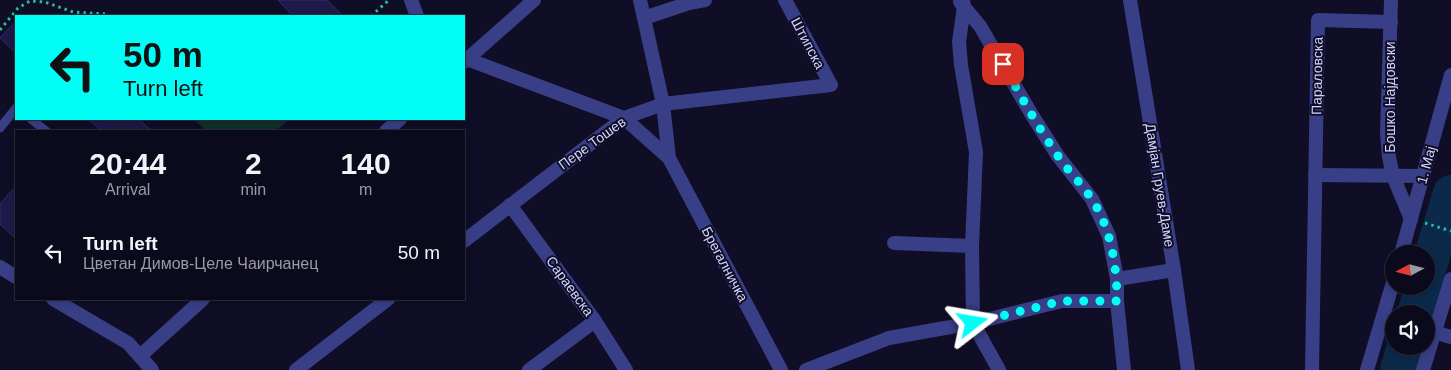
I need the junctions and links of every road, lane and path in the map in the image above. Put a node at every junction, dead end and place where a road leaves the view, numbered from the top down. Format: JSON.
{"nodes":[{"id":1,"x":389,"y":0,"type":"edge"},
{"id":2,"x":411,"y":0,"type":"edge"},
{"id":3,"x":534,"y":0,"type":"edge"},
{"id":4,"x":640,"y":0,"type":"edge"},
{"id":5,"x":705,"y":0,"type":"edge"},
{"id":6,"x":785,"y":0,"type":"edge"},
{"id":7,"x":1130,"y":0,"type":"edge"},
{"id":8,"x":1391,"y":0,"type":"edge"},
{"id":9,"x":961,"y":2,"type":"edge"},
{"id":10,"x":105,"y":14,"type":"dead end"},
{"id":11,"x":372,"y":15,"type":"edge"},
{"id":12,"x":417,"y":15,"type":"edge"},
{"id":13,"x":644,"y":18,"type":"junction"},
{"id":14,"x":1390,"y":22,"type":"junction"},
{"id":15,"x":0,"y":30,"type":"edge"},
{"id":16,"x":465,"y":60,"type":"edge"},
{"id":17,"x":1451,"y":75,"type":"edge"},
{"id":18,"x":831,"y":85,"type":"joint"},
{"id":19,"x":663,"y":104,"type":"junction"},
{"id":20,"x":15,"y":109,"type":"edge"},
{"id":21,"x":624,"y":118,"type":"junction"},
{"id":22,"x":33,"y":120,"type":"edge"},
{"id":23,"x":399,"y":120,"type":"edge"},
{"id":24,"x":0,"y":128,"type":"edge"},
{"id":25,"x":45,"y":130,"type":"edge"},
{"id":26,"x":387,"y":130,"type":"edge"},
{"id":27,"x":669,"y":158,"type":"junction"},
{"id":28,"x":1315,"y":174,"type":"junction"},
{"id":29,"x":1393,"y":176,"type":"junction"},
{"id":30,"x":1423,"y":176,"type":"junction"},
{"id":31,"x":510,"y":205,"type":"junction"},
{"id":32,"x":1416,"y":220,"type":"junction"},
{"id":33,"x":1451,"y":231,"type":"edge"},
{"id":34,"x":465,"y":240,"type":"edge"},
{"id":35,"x":894,"y":243,"type":"dead end"},
{"id":36,"x":1405,"y":245,"type":"edge"},
{"id":37,"x":972,"y":246,"type":"junction"},
{"id":38,"x":0,"y":267,"type":"edge"},
{"id":39,"x":1174,"y":270,"type":"junction"},
{"id":40,"x":15,"y":276,"type":"edge"},
{"id":41,"x":1117,"y":279,"type":"junction"},
{"id":42,"x":1451,"y":279,"type":"edge"},
{"id":43,"x":1389,"y":295,"type":"edge"},
{"id":44,"x":55,"y":300,"type":"edge"},
{"id":45,"x":202,"y":300,"type":"edge"},
{"id":46,"x":387,"y":300,"type":"edge"},
{"id":47,"x":1117,"y":301,"type":"junction"},
{"id":48,"x":595,"y":321,"type":"junction"},
{"id":49,"x":973,"y":323,"type":"junction"},
{"id":50,"x":1435,"y":329,"type":"edge"},
{"id":51,"x":1435,"y":332,"type":"edge"},
{"id":52,"x":1451,"y":336,"type":"edge"},
{"id":53,"x":1427,"y":355,"type":"edge"},
{"id":54,"x":140,"y":356,"type":"junction"},
{"id":55,"x":152,"y":370,"type":"edge"},
{"id":56,"x":296,"y":370,"type":"edge"},
{"id":57,"x":529,"y":370,"type":"edge"},
{"id":58,"x":626,"y":370,"type":"edge"},
{"id":59,"x":781,"y":370,"type":"edge"},
{"id":60,"x":806,"y":370,"type":"edge"},
{"id":61,"x":999,"y":370,"type":"edge"},
{"id":62,"x":1124,"y":370,"type":"edge"},
{"id":63,"x":1188,"y":370,"type":"edge"},
{"id":64,"x":1312,"y":370,"type":"edge"},
{"id":65,"x":1367,"y":370,"type":"edge"},
{"id":66,"x":1422,"y":370,"type":"edge"}],
"edges":[{"from":1,"to":11,"type":"path"},
{"from":2,"to":12,"type":"street"},
{"from":3,"to":16,"type":"street"},
{"from":4,"to":13,"type":"street","name":"Брегалничка"},
{"from":5,"to":13,"type":"street"},
{"from":6,"to":18,"type":"street","name":"Штипска"},
{"from":7,"to":39,"type":"street","name":"Дамјан Груев-Даме"},
{"from":8,"to":14,"type":"street","name":"Бошко Најдовски"},
{"from":9,"to":37,"type":"street"},
{"from":9,"to":41,"type":"street"},
{"from":10,"to":15,"type":"path"},
{"from":13,"to":19,"type":"street","name":"Брегалничка"},
{"from":14,"to":28,"type":"street","name":"Параловска"},
{"from":14,"to":29,"type":"street","name":"Бошко Најдовски"},
{"from":16,"to":21,"type":"street","name":"Брегалничка"},
{"from":17,"to":30,"type":"street","name":"1. Мај"},
{"from":18,"to":19,"type":"street","name":"Пере Тошев"},
{"from":19,"to":21,"type":"street","name":"Пере Тошев"},
{"from":19,"to":27,"type":"street","name":"Брегалничка"},
{"from":20,"to":24,"type":"lane"},
{"from":21,"to":27,"type":"street","name":"Брегалничка"},
{"from":21,"to":31,"type":"street","name":"Пере Тошев"},
{"from":22,"to":25,"type":"lane"},
{"from":23,"to":26,"type":"street"},
{"from":27,"to":59,"type":"street","name":"Брегалничка"},
{"from":28,"to":29,"type":"street"},
{"from":28,"to":64,"type":"street","name":"Параловска"},
{"from":29,"to":30,"type":"street"},
{"from":29,"to":32,"type":"street","name":"Бошко Најдовски"},
{"from":30,"to":32,"type":"street","name":"1. Мај"},
{"from":31,"to":34,"type":"street","name":"Пере Тошев"},
{"from":31,"to":48,"type":"street","name":"Сараевска"},
{"from":32,"to":33,"type":"path"},
{"from":32,"to":36,"type":"street","name":"1. Мај"},
{"from":35,"to":37,"type":"street"},
{"from":37,"to":49,"type":"street"},
{"from":38,"to":40,"type":"street"},
{"from":39,"to":41,"type":"street"},
{"from":39,"to":63,"type":"street","name":"Дамјан Груев-Даме"},
{"from":41,"to":47,"type":"street"},
{"from":42,"to":50,"type":"street"},
{"from":43,"to":65,"type":"street"},
{"from":44,"to":54,"type":"street"},
{"from":45,"to":54,"type":"street"},
{"from":46,"to":56,"type":"street"},
{"from":47,"to":49,"type":"street"},
{"from":47,"to":62,"type":"street"},
{"from":48,"to":57,"type":"street"},
{"from":48,"to":58,"type":"street","name":"Сараевска"},
{"from":49,"to":60,"type":"street"},
{"from":49,"to":61,"type":"street"},
{"from":51,"to":52,"type":"street"},
{"from":53,"to":66,"type":"street"},
{"from":54,"to":55,"type":"street"}]}
